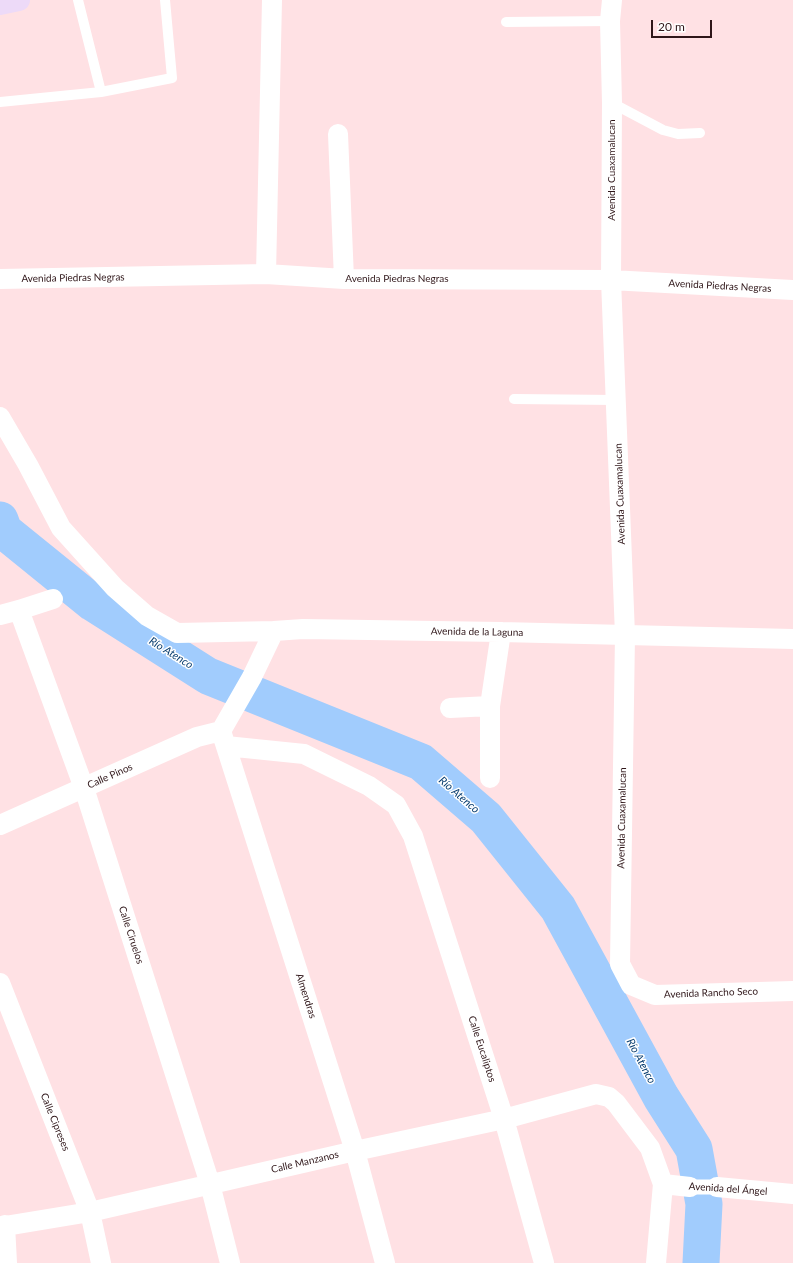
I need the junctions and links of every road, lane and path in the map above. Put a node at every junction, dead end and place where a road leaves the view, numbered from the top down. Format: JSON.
{"nodes":[{"id":1,"x":19,"y":0,"type":"edge"},
{"id":2,"x":78,"y":0,"type":"edge"},
{"id":3,"x":165,"y":0,"type":"edge"},
{"id":4,"x":272,"y":0,"type":"edge"},
{"id":5,"x":612,"y":0,"type":"edge"},
{"id":6,"x":0,"y":4,"type":"edge"},
{"id":7,"x":610,"y":21,"type":"junction"},
{"id":8,"x":506,"y":22,"type":"dead end"},
{"id":9,"x":101,"y":92,"type":"junction"},
{"id":10,"x":0,"y":102,"type":"edge"},
{"id":11,"x":612,"y":103,"type":"junction"},
{"id":12,"x":700,"y":133,"type":"dead end"},
{"id":13,"x":338,"y":134,"type":"dead end"},
{"id":14,"x":266,"y":274,"type":"junction"},
{"id":15,"x":0,"y":279,"type":"edge"},
{"id":16,"x":344,"y":279,"type":"junction"},
{"id":17,"x":611,"y":280,"type":"junction"},
{"id":18,"x":793,"y":290,"type":"edge"},
{"id":19,"x":514,"y":399,"type":"dead end"},
{"id":20,"x":616,"y":400,"type":"junction"},
{"id":21,"x":0,"y":417,"type":"edge"},
{"id":22,"x":54,"y":599,"type":"dead end"},
{"id":23,"x":9,"y":613,"type":"edge"},
{"id":24,"x":274,"y":631,"type":"junction"},
{"id":25,"x":501,"y":632,"type":"junction"},
{"id":26,"x":625,"y":635,"type":"junction"},
{"id":27,"x":793,"y":639,"type":"edge"},
{"id":28,"x":490,"y":706,"type":"junction"},
{"id":29,"x":450,"y":708,"type":"dead end"},
{"id":30,"x":225,"y":732,"type":"junction"},
{"id":31,"x":490,"y":778,"type":"dead end"},
{"id":32,"x":84,"y":788,"type":"junction"},
{"id":33,"x":0,"y":825,"type":"edge"},
{"id":34,"x":413,"y":836,"type":"joint"},
{"id":35,"x":0,"y":983,"type":"edge"},
{"id":36,"x":631,"y":985,"type":"joint"},
{"id":37,"x":793,"y":991,"type":"edge"},
{"id":38,"x":504,"y":1119,"type":"junction"},
{"id":39,"x":355,"y":1151,"type":"junction"},
{"id":40,"x":210,"y":1184,"type":"junction"},
{"id":41,"x":663,"y":1184,"type":"junction"},
{"id":42,"x":690,"y":1187,"type":"joint"},
{"id":43,"x":717,"y":1187,"type":"joint"},
{"id":44,"x":793,"y":1194,"type":"edge"},
{"id":45,"x":90,"y":1212,"type":"junction"},
{"id":46,"x":2,"y":1226,"type":"edge"},
{"id":47,"x":7,"y":1263,"type":"edge"},
{"id":48,"x":101,"y":1263,"type":"edge"},
{"id":49,"x":230,"y":1263,"type":"edge"},
{"id":50,"x":385,"y":1263,"type":"edge"},
{"id":51,"x":544,"y":1263,"type":"edge"},
{"id":52,"x":656,"y":1263,"type":"edge"}],
"edges":[{"from":1,"to":6,"type":"main road"},
{"from":2,"to":9,"type":"lane"},
{"from":3,"to":9,"type":"lane"},
{"from":4,"to":14,"type":"street"},
{"from":5,"to":7,"type":"street","name":"Avenida Cuaxamalucan"},
{"from":7,"to":8,"type":"lane"},
{"from":7,"to":11,"type":"street","name":"Avenida Cuaxamalucan"},
{"from":9,"to":10,"type":"lane"},
{"from":11,"to":12,"type":"lane"},
{"from":11,"to":17,"type":"street","name":"Avenida Cuaxamalucan"},
{"from":13,"to":16,"type":"street"},
{"from":14,"to":15,"type":"street","name":"Avenida Piedras Negras"},
{"from":14,"to":16,"type":"street","name":"Avenida Piedras Negras"},
{"from":16,"to":17,"type":"street","name":"Avenida Piedras Negras"},
{"from":17,"to":18,"type":"street","name":"Avenida Piedras Negras"},
{"from":17,"to":20,"type":"street","name":"Avenida Cuaxamalucan"},
{"from":19,"to":20,"type":"lane"},
{"from":20,"to":26,"type":"street","name":"Avenida Cuaxamalucan"},
{"from":21,"to":24,"type":"street","name":"Avenida de la Laguna"},
{"from":22,"to":23,"type":"street"},
{"from":23,"to":32,"type":"street","name":"Calle Ciruelos"},
{"from":24,"to":25,"type":"street","name":"Avenida de la Laguna"},
{"from":24,"to":30,"type":"street"},
{"from":25,"to":26,"type":"street","name":"Avenida de la Laguna"},
{"from":25,"to":28,"type":"street"},
{"from":26,"to":27,"type":"street","name":"Avenida de la Laguna"},
{"from":26,"to":36,"type":"street","name":"Avenida Cuaxamalucan"},
{"from":28,"to":29,"type":"street"},
{"from":28,"to":31,"type":"street"},
{"from":30,"to":32,"type":"street","name":"Calle Pinos"},
{"from":30,"to":34,"type":"street","name":"Calle Pinos"},
{"from":30,"to":39,"type":"street","name":"Almendras"},
{"from":32,"to":33,"type":"street","name":"Calle Pinos"},
{"from":32,"to":40,"type":"street","name":"Calle Ciruelos"},
{"from":34,"to":38,"type":"street","name":"Calle Eucaliptos"},
{"from":35,"to":45,"type":"street","name":"Calle Cipreses"},
{"from":36,"to":37,"type":"street","name":"Avenida Rancho Seco"},
{"from":38,"to":39,"type":"street","name":"Calle Manzanos"},
{"from":38,"to":41,"type":"street","name":"Calle Manzanos"},
{"from":38,"to":51,"type":"street","name":"Calle Eucaliptos"},
{"from":39,"to":40,"type":"street","name":"Calle Manzanos"},
{"from":39,"to":50,"type":"street","name":"Almendras"},
{"from":40,"to":45,"type":"street","name":"Calle Manzanos"},
{"from":40,"to":49,"type":"street","name":"Calle Ciruelos"},
{"from":41,"to":42,"type":"street","name":"Avenida del Ángel"},
{"from":41,"to":52,"type":"street"},
{"from":42,"to":43,"type":"street","name":"Avenida del Ángel"},
{"from":43,"to":44,"type":"street","name":"Avenida del Ángel"},
{"from":45,"to":46,"type":"street","name":"Calle Manzanos"},
{"from":45,"to":48,"type":"street","name":"Calle Cipreses"},
{"from":46,"to":47,"type":"street"}]}
